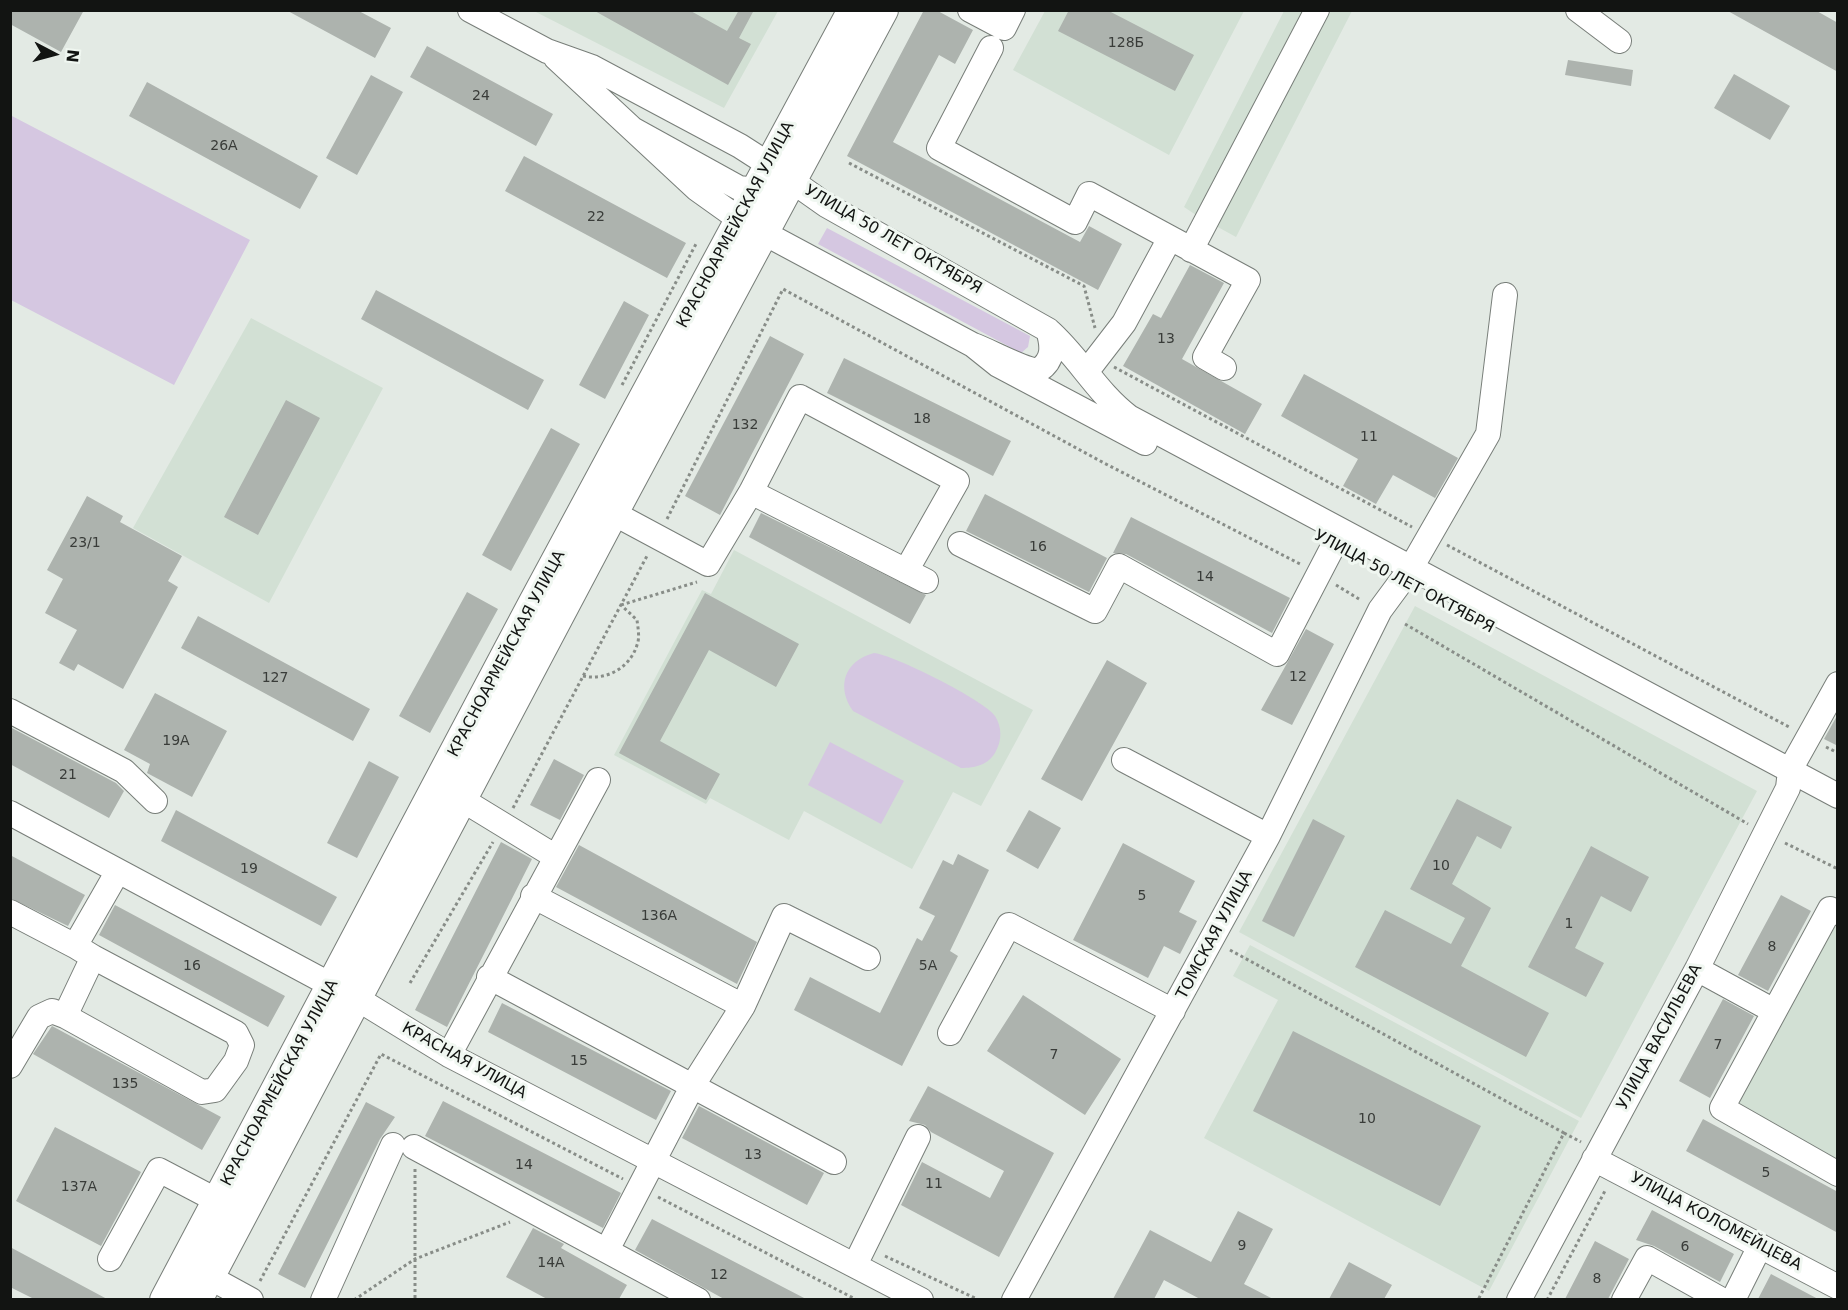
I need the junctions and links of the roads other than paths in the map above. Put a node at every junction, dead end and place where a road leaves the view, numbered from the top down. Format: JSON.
{"nodes":[{"id":1,"x":470,"y":10,"type":"edge"},
{"id":2,"x":853,"y":10,"type":"edge"},
{"id":3,"x":883,"y":10,"type":"edge"},
{"id":4,"x":970,"y":10,"type":"edge"},
{"id":5,"x":1013,"y":10,"type":"edge"},
{"id":6,"x":1317,"y":10,"type":"edge"},
{"id":7,"x":1578,"y":10,"type":"edge"},
{"id":8,"x":1619,"y":41,"type":"dead end"},
{"id":9,"x":990,"y":48,"type":"dead end"},
{"id":10,"x":547,"y":51,"type":"junction"},
{"id":11,"x":634,"y":130,"type":"junction"},
{"id":12,"x":780,"y":173,"type":"junction"},
{"id":13,"x":754,"y":192,"type":"junction"},
{"id":14,"x":752,"y":226,"type":"junction"},
{"id":15,"x":1170,"y":238,"type":"junction"},
{"id":16,"x":1191,"y":250,"type":"junction"},
{"id":17,"x":1505,"y":295,"type":"dead end"},
{"id":18,"x":1048,"y":330,"type":"junction"},
{"id":19,"x":973,"y":345,"type":"junction"},
{"id":20,"x":1092,"y":365,"type":"junction"},
{"id":21,"x":1224,"y":368,"type":"dead end"},
{"id":22,"x":751,"y":492,"type":"junction"},
{"id":23,"x":613,"y":513,"type":"junction"},
{"id":24,"x":1337,"y":538,"type":"junction"},
{"id":25,"x":960,"y":544,"type":"dead end"},
{"id":26,"x":1406,"y":574,"type":"junction"},
{"id":27,"x":1837,"y":687,"type":"edge"},
{"id":28,"x":10,"y":711,"type":"edge"},
{"id":29,"x":1124,"y":760,"type":"dead end"},
{"id":30,"x":1789,"y":779,"type":"junction"},
{"id":31,"x":598,"y":780,"type":"dead end"},
{"id":32,"x":1838,"y":796,"type":"edge"},
{"id":33,"x":461,"y":799,"type":"junction"},
{"id":34,"x":155,"y":801,"type":"dead end"},
{"id":35,"x":10,"y":813,"type":"edge"},
{"id":36,"x":1838,"y":814,"type":"edge"},
{"id":37,"x":1268,"y":837,"type":"junction"},
{"id":38,"x":556,"y":857,"type":"junction"},
{"id":39,"x":118,"y":871,"type":"junction"},
{"id":40,"x":533,"y":896,"type":"junction"},
{"id":41,"x":10,"y":912,"type":"edge"},
{"id":42,"x":1838,"y":913,"type":"edge"},
{"id":43,"x":84,"y":952,"type":"junction"},
{"id":44,"x":867,"y":958,"type":"dead end"},
{"id":45,"x":1697,"y":969,"type":"junction"},
{"id":46,"x":489,"y":977,"type":"junction"},
{"id":47,"x":344,"y":992,"type":"junction"},
{"id":48,"x":743,"y":1006,"type":"junction"},
{"id":49,"x":1173,"y":1011,"type":"junction"},
{"id":50,"x":1774,"y":1011,"type":"junction"},
{"id":51,"x":65,"y":1016,"type":"junction"},
{"id":52,"x":950,"y":1033,"type":"dead end"},
{"id":53,"x":449,"y":1055,"type":"junction"},
{"id":54,"x":10,"y":1065,"type":"edge"},
{"id":55,"x":693,"y":1085,"type":"junction"},
{"id":56,"x":918,"y":1137,"type":"dead end"},
{"id":57,"x":1594,"y":1159,"type":"junction"},
{"id":58,"x":655,"y":1161,"type":"junction"},
{"id":59,"x":834,"y":1162,"type":"dead end"},
{"id":60,"x":1838,"y":1174,"type":"edge"},
{"id":61,"x":218,"y":1201,"type":"junction"},
{"id":62,"x":1760,"y":1246,"type":"junction"},
{"id":63,"x":607,"y":1250,"type":"junction"},
{"id":64,"x":110,"y":1259,"type":"dead end"},
{"id":65,"x":855,"y":1265,"type":"junction"},
{"id":66,"x":1838,"y":1287,"type":"edge"},
{"id":67,"x":203,"y":1288,"type":"edge"},
{"id":68,"x":165,"y":1299,"type":"edge"},
{"id":69,"x":250,"y":1299,"type":"edge"},
{"id":70,"x":323,"y":1299,"type":"edge"},
{"id":71,"x":698,"y":1299,"type":"edge"},
{"id":72,"x":918,"y":1299,"type":"edge"},
{"id":73,"x":1014,"y":1299,"type":"edge"},
{"id":74,"x":1519,"y":1299,"type":"edge"},
{"id":75,"x":1624,"y":1299,"type":"edge"},
{"id":76,"x":1722,"y":1299,"type":"edge"},
{"id":77,"x":1733,"y":1299,"type":"edge"}],
"edges":[{"from":1,"to":10,"type":"street","name":"УЛИЦА 50 ЛЕТ ОКТЯБРЯ"},
{"from":2,"to":12,"type":"main road","name":"КРАСНОАРМЕЙСКАЯ УЛИЦА"},
{"from":3,"to":12,"type":"main road","name":"КРАСНОАРМЕЙСКАЯ УЛИЦА"},
{"from":4,"to":5,"type":"street"},
{"from":6,"to":16,"type":"street"},
{"from":7,"to":8,"type":"street"},
{"from":9,"to":15,"type":"street"},
{"from":10,"to":11,"type":"street","name":"УЛИЦА 50 ЛЕТ ОКТЯБРЯ"},
{"from":10,"to":12,"type":"street","name":"УЛИЦА 50 ЛЕТ ОКТЯБРЯ"},
{"from":11,"to":13,"type":"street"},
{"from":11,"to":14,"type":"street","name":"УЛИЦА 50 ЛЕТ ОКТЯБРЯ"},
{"from":12,"to":13,"type":"main road","name":"КРАСНОАРМЕЙСКАЯ УЛИЦА"},
{"from":12,"to":14,"type":"main road","name":"КРАСНОАРМЕЙСКАЯ УЛИЦА"},
{"from":12,"to":18,"type":"street","name":"УЛИЦА 50 ЛЕТ ОКТЯБРЯ"},
{"from":13,"to":14,"type":"main road","name":"КРАСНОАРМЕЙСКАЯ УЛИЦА"},
{"from":14,"to":19,"type":"street","name":"УЛИЦА 50 ЛЕТ ОКТЯБРЯ"},
{"from":14,"to":23,"type":"main road","name":"КРАСНОАРМЕЙСКАЯ УЛИЦА"},
{"from":14,"to":47,"type":"main road","name":"КРАСНОАРМЕЙСКАЯ УЛИЦА"},
{"from":15,"to":16,"type":"street"},
{"from":15,"to":20,"type":"street"},
{"from":16,"to":21,"type":"street"},
{"from":17,"to":26,"type":"street","name":"ТОМСКАЯ УЛИЦА"},
{"from":18,"to":19,"type":"street","name":"УЛИЦА 50 ЛЕТ ОКТЯБРЯ"},
{"from":18,"to":20,"type":"street","name":"УЛИЦА 50 ЛЕТ ОКТЯБРЯ"},
{"from":19,"to":24,"type":"street","name":"УЛИЦА 50 ЛЕТ ОКТЯБРЯ"},
{"from":20,"to":24,"type":"street","name":"УЛИЦА 50 ЛЕТ ОКТЯБРЯ"},
{"from":22,"to":22,"type":"street"},
{"from":22,"to":23,"type":"street"},
{"from":23,"to":33,"type":"main road","name":"КРАСНОАРМЕЙСКАЯ УЛИЦА"},
{"from":24,"to":25,"type":"street"},
{"from":24,"to":26,"type":"street","name":"УЛИЦА 50 ЛЕТ ОКТЯБРЯ"},
{"from":26,"to":30,"type":"street","name":"УЛИЦА 50 ЛЕТ ОКТЯБРЯ"},
{"from":26,"to":37,"type":"street","name":"ТОМСКАЯ УЛИЦА"},
{"from":27,"to":30,"type":"street","name":"УЛИЦА ВАСИЛЬЕВА"},
{"from":28,"to":34,"type":"street"},
{"from":29,"to":37,"type":"street"},
{"from":30,"to":32,"type":"street","name":"УЛИЦА 50 ЛЕТ ОКТЯБРЯ"},
{"from":30,"to":36,"type":"street","name":"УЛИЦА 50 ЛЕТ ОКТЯБРЯ"},
{"from":30,"to":45,"type":"street","name":"УЛИЦА ВАСИЛЬЕВА"},
{"from":31,"to":38,"type":"street"},
{"from":33,"to":38,"type":"street"},
{"from":33,"to":47,"type":"main road","name":"КРАСНОАРМЕЙСКАЯ УЛИЦА"},
{"from":35,"to":39,"type":"street","name":"КРАСНАЯ УЛИЦА"},
{"from":37,"to":49,"type":"street","name":"ТОМСКАЯ УЛИЦА"},
{"from":38,"to":40,"type":"street"},
{"from":39,"to":43,"type":"street"},
{"from":39,"to":47,"type":"street","name":"КРАСНАЯ УЛИЦА"},
{"from":40,"to":46,"type":"street"},
{"from":40,"to":48,"type":"street"},
{"from":41,"to":43,"type":"street"},
{"from":42,"to":50,"type":"street"},
{"from":43,"to":51,"type":"street"},
{"from":43,"to":51,"type":"street"},
{"from":44,"to":48,"type":"street"},
{"from":45,"to":50,"type":"street"},
{"from":45,"to":57,"type":"street","name":"УЛИЦА ВАСИЛЬЕВА"},
{"from":46,"to":53,"type":"street"},
{"from":46,"to":55,"type":"street"},
{"from":47,"to":53,"type":"street","name":"КРАСНАЯ УЛИЦА"},
{"from":47,"to":61,"type":"main road","name":"КРАСНОАРМЕЙСКАЯ УЛИЦА"},
{"from":47,"to":67,"type":"main road","name":"КРАСНОАРМЕЙСКАЯ УЛИЦА"},
{"from":48,"to":55,"type":"street"},
{"from":49,"to":52,"type":"street"},
{"from":49,"to":73,"type":"street","name":"ТОМСКАЯ УЛИЦА"},
{"from":50,"to":60,"type":"street"},
{"from":51,"to":54,"type":"street"},
{"from":53,"to":58,"type":"street","name":"КРАСНАЯ УЛИЦА"},
{"from":55,"to":58,"type":"street"},
{"from":55,"to":59,"type":"street"},
{"from":56,"to":65,"type":"street"},
{"from":57,"to":62,"type":"street","name":"УЛИЦА КОЛОМЕЙЦЕВА"},
{"from":57,"to":74,"type":"street","name":"УЛИЦА ВАСИЛЬЕВА"},
{"from":58,"to":63,"type":"street"},
{"from":58,"to":65,"type":"street","name":"КРАСНАЯ УЛИЦА"},
{"from":61,"to":64,"type":"street"},
{"from":61,"to":68,"type":"main road","name":"КРАСНОАРМЕЙСКАЯ УЛИЦА"},
{"from":62,"to":66,"type":"street","name":"УЛИЦА КОЛОМЕЙЦЕВА"},
{"from":62,"to":77,"type":"street"},
{"from":63,"to":70,"type":"street"},
{"from":63,"to":71,"type":"street"},
{"from":65,"to":72,"type":"street","name":"КРАСНАЯ УЛИЦА"},
{"from":67,"to":69,"type":"street"},
{"from":75,"to":76,"type":"street"}]}
